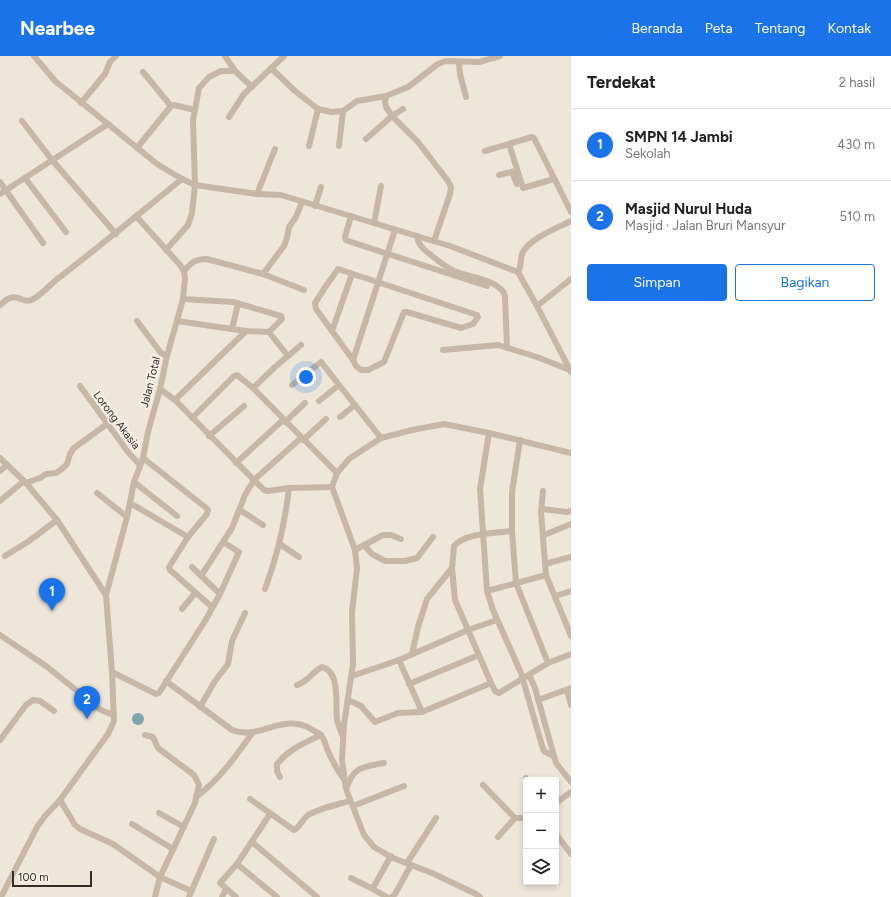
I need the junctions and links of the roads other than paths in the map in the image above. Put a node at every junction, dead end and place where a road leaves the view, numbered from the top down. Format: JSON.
{"nodes":[{"id":1,"x":34,"y":56,"type":"edge"},
{"id":2,"x":116,"y":56,"type":"edge"},
{"id":3,"x":225,"y":56,"type":"edge"},
{"id":4,"x":284,"y":56,"type":"edge"},
{"id":5,"x":500,"y":56,"type":"edge"},
{"id":6,"x":460,"y":62,"type":"junction"},
{"id":7,"x":272,"y":68,"type":"junction"},
{"id":8,"x":235,"y":71,"type":"junction"},
{"id":9,"x":143,"y":72,"type":"dead end"},
{"id":10,"x":252,"y":87,"type":"junction"},
{"id":11,"x":386,"y":96,"type":"junction"},
{"id":12,"x":466,"y":97,"type":"dead end"},
{"id":13,"x":81,"y":103,"type":"junction"},
{"id":14,"x":170,"y":106,"type":"junction"},
{"id":15,"x":318,"y":109,"type":"junction"},
{"id":16,"x":195,"y":110,"type":"junction"},
{"id":17,"x":404,"y":110,"type":"dead end"},
{"id":18,"x":343,"y":111,"type":"junction"},
{"id":19,"x":392,"y":116,"type":"junction"},
{"id":20,"x":229,"y":117,"type":"dead end"},
{"id":21,"x":22,"y":121,"type":"dead end"},
{"id":22,"x":108,"y":124,"type":"junction"},
{"id":23,"x":366,"y":139,"type":"dead end"},
{"id":24,"x":509,"y":144,"type":"junction"},
{"id":25,"x":309,"y":146,"type":"dead end"},
{"id":26,"x":339,"y":146,"type":"dead end"},
{"id":27,"x":137,"y":148,"type":"junction"},
{"id":28,"x":275,"y":149,"type":"dead end"},
{"id":29,"x":485,"y":151,"type":"dead end"},
{"id":30,"x":52,"y":160,"type":"junction"},
{"id":31,"x":515,"y":172,"type":"junction"},
{"id":32,"x":499,"y":175,"type":"dead end"},
{"id":33,"x":25,"y":178,"type":"junction"},
{"id":34,"x":182,"y":179,"type":"junction"},
{"id":35,"x":551,"y":180,"type":"junction"},
{"id":36,"x":0,"y":182,"type":"edge"},
{"id":37,"x":195,"y":185,"type":"junction"},
{"id":38,"x":381,"y":186,"type":"dead end"},
{"id":39,"x":321,"y":187,"type":"dead end"},
{"id":40,"x":6,"y":190,"type":"junction"},
{"id":41,"x":0,"y":194,"type":"edge"},
{"id":42,"x":257,"y":194,"type":"junction"},
{"id":43,"x":302,"y":202,"type":"junction"},
{"id":44,"x":315,"y":206,"type":"junction"},
{"id":45,"x":571,"y":212,"type":"edge"},
{"id":46,"x":136,"y":216,"type":"junction"},
{"id":47,"x":351,"y":216,"type":"junction"},
{"id":48,"x":571,"y":221,"type":"edge"},
{"id":49,"x":374,"y":223,"type":"junction"},
{"id":50,"x":395,"y":230,"type":"junction"},
{"id":51,"x":66,"y":232,"type":"dead end"},
{"id":52,"x":116,"y":234,"type":"junction"},
{"id":53,"x":417,"y":236,"type":"junction"},
{"id":54,"x":434,"y":241,"type":"junction"},
{"id":55,"x":43,"y":243,"type":"dead end"},
{"id":56,"x":166,"y":250,"type":"junction"},
{"id":57,"x":388,"y":254,"type":"junction"},
{"id":58,"x":184,"y":271,"type":"junction"},
{"id":59,"x":518,"y":272,"type":"junction"},
{"id":60,"x":263,"y":274,"type":"junction"},
{"id":61,"x":352,"y":274,"type":"junction"},
{"id":62,"x":571,"y":279,"type":"edge"},
{"id":63,"x":379,"y":282,"type":"junction"},
{"id":64,"x":486,"y":286,"type":"dead end"},
{"id":65,"x":304,"y":290,"type":"dead end"},
{"id":66,"x":182,"y":298,"type":"junction"},
{"id":67,"x":238,"y":304,"type":"junction"},
{"id":68,"x":0,"y":305,"type":"edge"},
{"id":69,"x":537,"y":306,"type":"junction"},
{"id":70,"x":137,"y":321,"type":"dead end"},
{"id":71,"x":177,"y":321,"type":"junction"},
{"id":72,"x":232,"y":329,"type":"junction"},
{"id":73,"x":246,"y":331,"type":"junction"},
{"id":74,"x":332,"y":331,"type":"junction"},
{"id":75,"x":269,"y":332,"type":"junction"},
{"id":76,"x":301,"y":346,"type":"dead end"},
{"id":77,"x":507,"y":348,"type":"junction"},
{"id":78,"x":443,"y":350,"type":"dead end"},
{"id":79,"x":167,"y":356,"type":"junction"},
{"id":80,"x":288,"y":356,"type":"junction"},
{"id":81,"x":354,"y":360,"type":"junction"},
{"id":82,"x":570,"y":371,"type":"edge"},
{"id":83,"x":292,"y":385,"type":"dead end"},
{"id":84,"x":339,"y":385,"type":"junction"},
{"id":85,"x":80,"y":386,"type":"dead end"},
{"id":86,"x":253,"y":388,"type":"junction"},
{"id":87,"x":160,"y":389,"type":"junction"},
{"id":88,"x":175,"y":400,"type":"junction"},
{"id":89,"x":319,"y":401,"type":"dead end"},
{"id":90,"x":305,"y":403,"type":"dead end"},
{"id":91,"x":355,"y":405,"type":"junction"},
{"id":92,"x":244,"y":406,"type":"dead end"},
{"id":93,"x":340,"y":416,"type":"dead end"},
{"id":94,"x":192,"y":418,"type":"junction"},
{"id":95,"x":326,"y":419,"type":"dead end"},
{"id":96,"x":284,"y":421,"type":"junction"},
{"id":97,"x":107,"y":424,"type":"junction"},
{"id":98,"x":489,"y":433,"type":"junction"},
{"id":99,"x":209,"y":436,"type":"junction"},
{"id":100,"x":381,"y":438,"type":"junction"},
{"id":101,"x":302,"y":439,"type":"junction"},
{"id":102,"x":520,"y":440,"type":"junction"},
{"id":103,"x":571,"y":453,"type":"edge"},
{"id":104,"x":0,"y":458,"type":"edge"},
{"id":105,"x":143,"y":458,"type":"junction"},
{"id":106,"x":236,"y":462,"type":"junction"},
{"id":107,"x":7,"y":465,"type":"junction"},
{"id":108,"x":140,"y":465,"type":"junction"},
{"id":109,"x":0,"y":471,"type":"edge"},
{"id":110,"x":337,"y":473,"type":"junction"},
{"id":111,"x":254,"y":480,"type":"junction"},
{"id":112,"x":25,"y":482,"type":"junction"},
{"id":113,"x":134,"y":482,"type":"junction"},
{"id":114,"x":332,"y":487,"type":"junction"},
{"id":115,"x":289,"y":488,"type":"junction"},
{"id":116,"x":543,"y":491,"type":"dead end"},
{"id":117,"x":97,"y":493,"type":"dead end"},
{"id":118,"x":0,"y":501,"type":"edge"},
{"id":119,"x":130,"y":503,"type":"junction"},
{"id":120,"x":542,"y":509,"type":"junction"},
{"id":121,"x":240,"y":510,"type":"junction"},
{"id":122,"x":571,"y":511,"type":"edge"},
{"id":123,"x":176,"y":516,"type":"dead end"},
{"id":124,"x":127,"y":518,"type":"junction"},
{"id":125,"x":57,"y":520,"type":"junction"},
{"id":126,"x":571,"y":524,"type":"edge"},
{"id":127,"x":263,"y":525,"type":"dead end"},
{"id":128,"x":512,"y":531,"type":"junction"},
{"id":129,"x":483,"y":534,"type":"junction"},
{"id":130,"x":544,"y":535,"type":"junction"},
{"id":131,"x":188,"y":537,"type":"junction"},
{"id":132,"x":433,"y":537,"type":"dead end"},
{"id":133,"x":400,"y":539,"type":"dead end"},
{"id":134,"x":223,"y":542,"type":"junction"},
{"id":135,"x":280,"y":544,"type":"junction"},
{"id":136,"x":364,"y":546,"type":"junction"},
{"id":137,"x":355,"y":550,"type":"junction"},
{"id":138,"x":5,"y":556,"type":"dead end"},
{"id":139,"x":299,"y":557,"type":"dead end"},
{"id":140,"x":571,"y":558,"type":"edge"},
{"id":141,"x":546,"y":564,"type":"junction"},
{"id":142,"x":192,"y":567,"type":"dead end"},
{"id":143,"x":452,"y":568,"type":"junction"},
{"id":144,"x":546,"y":575,"type":"junction"},
{"id":145,"x":201,"y":576,"type":"junction"},
{"id":146,"x":516,"y":583,"type":"junction"},
{"id":147,"x":265,"y":589,"type":"dead end"},
{"id":148,"x":487,"y":591,"type":"junction"},
{"id":149,"x":571,"y":591,"type":"edge"},
{"id":150,"x":195,"y":593,"type":"junction"},
{"id":151,"x":220,"y":594,"type":"junction"},
{"id":152,"x":106,"y":595,"type":"junction"},
{"id":153,"x":555,"y":596,"type":"junction"},
{"id":154,"x":212,"y":607,"type":"junction"},
{"id":155,"x":182,"y":609,"type":"dead end"},
{"id":156,"x":246,"y":613,"type":"dead end"},
{"id":157,"x":497,"y":620,"type":"junction"},
{"id":158,"x":569,"y":626,"type":"edge"},
{"id":159,"x":468,"y":630,"type":"junction"},
{"id":160,"x":0,"y":635,"type":"edge"},
{"id":161,"x":571,"y":636,"type":"edge"},
{"id":162,"x":412,"y":654,"type":"junction"},
{"id":163,"x":571,"y":654,"type":"edge"},
{"id":164,"x":479,"y":655,"type":"junction"},
{"id":165,"x":399,"y":660,"type":"junction"},
{"id":166,"x":548,"y":663,"type":"junction"},
{"id":167,"x":112,"y":672,"type":"junction"},
{"id":168,"x":352,"y":676,"type":"junction"},
{"id":169,"x":529,"y":676,"type":"junction"},
{"id":170,"x":522,"y":679,"type":"junction"},
{"id":171,"x":166,"y":681,"type":"junction"},
{"id":172,"x":491,"y":683,"type":"junction"},
{"id":173,"x":409,"y":684,"type":"junction"},
{"id":174,"x":297,"y":685,"type":"dead end"},
{"id":175,"x":569,"y":689,"type":"edge"},
{"id":176,"x":348,"y":700,"type":"junction"},
{"id":177,"x":538,"y":700,"type":"junction"},
{"id":178,"x":571,"y":705,"type":"edge"},
{"id":179,"x":200,"y":707,"type":"junction"},
{"id":180,"x":54,"y":711,"type":"dead end"},
{"id":181,"x":422,"y":712,"type":"junction"},
{"id":182,"x":113,"y":715,"type":"junction"},
{"id":183,"x":253,"y":732,"type":"junction"},
{"id":184,"x":145,"y":735,"type":"dead end"},
{"id":185,"x":321,"y":735,"type":"junction"},
{"id":186,"x":343,"y":738,"type":"junction"},
{"id":187,"x":0,"y":740,"type":"edge"},
{"id":188,"x":554,"y":756,"type":"junction"},
{"id":189,"x":384,"y":763,"type":"dead end"},
{"id":190,"x":280,"y":777,"type":"dead end"},
{"id":191,"x":345,"y":780,"type":"junction"},
{"id":192,"x":571,"y":782,"type":"edge"},
{"id":193,"x":404,"y":786,"type":"dead end"},
{"id":194,"x":483,"y":786,"type":"dead end"},
{"id":195,"x":346,"y":789,"type":"junction"},
{"id":196,"x":571,"y":792,"type":"edge"},
{"id":197,"x":196,"y":797,"type":"junction"},
{"id":198,"x":250,"y":799,"type":"dead end"},
{"id":199,"x":60,"y":800,"type":"junction"},
{"id":200,"x":559,"y":801,"type":"edge"},
{"id":201,"x":352,"y":803,"type":"junction"},
{"id":202,"x":159,"y":813,"type":"dead end"},
{"id":203,"x":270,"y":814,"type":"junction"},
{"id":204,"x":436,"y":818,"type":"dead end"},
{"id":205,"x":515,"y":818,"type":"junction"},
{"id":206,"x":523,"y":818,"type":"edge"},
{"id":207,"x":132,"y":824,"type":"dead end"},
{"id":208,"x":184,"y":827,"type":"junction"},
{"id":209,"x":498,"y":838,"type":"dead end"},
{"id":210,"x":559,"y":838,"type":"edge"},
{"id":211,"x":214,"y":839,"type":"dead end"},
{"id":212,"x":252,"y":842,"type":"junction"},
{"id":213,"x":173,"y":849,"type":"junction"},
{"id":214,"x":571,"y":854,"type":"edge"},
{"id":215,"x":391,"y":856,"type":"junction"},
{"id":216,"x":237,"y":864,"type":"junction"},
{"id":217,"x":409,"y":864,"type":"junction"},
{"id":218,"x":160,"y":877,"type":"junction"},
{"id":219,"x":351,"y":878,"type":"dead end"},
{"id":220,"x":0,"y":882,"type":"edge"},
{"id":221,"x":6,"y":887,"type":"junction"},
{"id":222,"x":371,"y":888,"type":"junction"},
{"id":223,"x":226,"y":889,"type":"junction"},
{"id":224,"x":190,"y":894,"type":"edge"},
{"id":225,"x":1,"y":897,"type":"edge"},
{"id":226,"x":155,"y":897,"type":"edge"},
{"id":227,"x":222,"y":897,"type":"edge"},
{"id":228,"x":236,"y":897,"type":"edge"},
{"id":229,"x":277,"y":897,"type":"edge"},
{"id":230,"x":317,"y":897,"type":"edge"},
{"id":231,"x":387,"y":897,"type":"edge"},
{"id":232,"x":392,"y":897,"type":"edge"},
{"id":233,"x":480,"y":897,"type":"edge"}],
"edges":[{"from":1,"to":13,"type":"street"},
{"from":2,"to":13,"type":"street"},
{"from":3,"to":8,"type":"street"},
{"from":4,"to":7,"type":"street"},
{"from":5,"to":6,"type":"street"},
{"from":6,"to":11,"type":"street"},
{"from":6,"to":12,"type":"street"},
{"from":7,"to":10,"type":"street"},
{"from":7,"to":15,"type":"street"},
{"from":8,"to":10,"type":"street"},
{"from":8,"to":16,"type":"street"},
{"from":9,"to":14,"type":"street"},
{"from":10,"to":20,"type":"street"},
{"from":11,"to":18,"type":"street"},
{"from":11,"to":19,"type":"street"},
{"from":13,"to":22,"type":"street"},
{"from":14,"to":16,"type":"street"},
{"from":14,"to":27,"type":"street"},
{"from":15,"to":18,"type":"street"},
{"from":15,"to":25,"type":"street"},
{"from":16,"to":37,"type":"street"},
{"from":17,"to":19,"type":"street"},
{"from":18,"to":26,"type":"street"},
{"from":19,"to":23,"type":"street"},
{"from":19,"to":54,"type":"street"},
{"from":21,"to":30,"type":"street"},
{"from":22,"to":27,"type":"street"},
{"from":22,"to":30,"type":"street"},
{"from":24,"to":29,"type":"street"},
{"from":24,"to":31,"type":"street"},
{"from":24,"to":35,"type":"street"},
{"from":27,"to":34,"type":"street"},
{"from":28,"to":42,"type":"street"},
{"from":30,"to":33,"type":"street"},
{"from":30,"to":52,"type":"street"},
{"from":31,"to":32,"type":"street"},
{"from":31,"to":35,"type":"street"},
{"from":33,"to":40,"type":"street"},
{"from":33,"to":51,"type":"street"},
{"from":34,"to":37,"type":"street"},
{"from":34,"to":46,"type":"street"},
{"from":35,"to":45,"type":"street"},
{"from":36,"to":40,"type":"street"},
{"from":37,"to":42,"type":"street"},
{"from":37,"to":56,"type":"street"},
{"from":38,"to":49,"type":"street"},
{"from":39,"to":44,"type":"street"},
{"from":40,"to":41,"type":"street"},
{"from":40,"to":55,"type":"street"},
{"from":42,"to":43,"type":"street"},
{"from":43,"to":44,"type":"street"},
{"from":43,"to":60,"type":"street"},
{"from":44,"to":47,"type":"street"},
{"from":46,"to":52,"type":"street"},
{"from":46,"to":56,"type":"street"},
{"from":47,"to":49,"type":"street"},
{"from":47,"to":57,"type":"street"},
{"from":48,"to":59,"type":"street"},
{"from":49,"to":50,"type":"street"},
{"from":50,"to":53,"type":"street"},
{"from":50,"to":57,"type":"street"},
{"from":52,"to":68,"type":"street"},
{"from":53,"to":54,"type":"street"},
{"from":53,"to":77,"type":"street"},
{"from":54,"to":59,"type":"street"},
{"from":56,"to":58,"type":"street"},
{"from":57,"to":63,"type":"street"},
{"from":57,"to":64,"type":"street"},
{"from":58,"to":60,"type":"street"},
{"from":58,"to":66,"type":"street","name":"Jalan Total"},
{"from":59,"to":69,"type":"street"},
{"from":60,"to":65,"type":"street"},
{"from":61,"to":63,"type":"street"},
{"from":61,"to":74,"type":"street"},
{"from":61,"to":74,"type":"street"},
{"from":62,"to":69,"type":"street"},
{"from":63,"to":81,"type":"street"},
{"from":63,"to":81,"type":"street"},
{"from":66,"to":67,"type":"street"},
{"from":66,"to":71,"type":"street","name":"Jalan Total"},
{"from":67,"to":72,"type":"street"},
{"from":67,"to":75,"type":"street"},
{"from":69,"to":82,"type":"street"},
{"from":70,"to":79,"type":"street"},
{"from":71,"to":72,"type":"street"},
{"from":71,"to":79,"type":"street","name":"Jalan Total"},
{"from":72,"to":73,"type":"street"},
{"from":73,"to":75,"type":"street"},
{"from":73,"to":88,"type":"street"},
{"from":74,"to":81,"type":"street"},
{"from":75,"to":80,"type":"street"},
{"from":76,"to":80,"type":"street"},
{"from":77,"to":78,"type":"street"},
{"from":77,"to":82,"type":"street"},
{"from":79,"to":87,"type":"street","name":"Jalan Total"},
{"from":80,"to":86,"type":"street"},
{"from":83,"to":84,"type":"street"},
{"from":84,"to":89,"type":"street"},
{"from":84,"to":91,"type":"street"},
{"from":85,"to":97,"type":"street","name":"Lorong Akasia"},
{"from":86,"to":94,"type":"street"},
{"from":86,"to":96,"type":"street"},
{"from":87,"to":88,"type":"street"},
{"from":87,"to":105,"type":"street","name":"Jalan Total"},
{"from":88,"to":94,"type":"street"},
{"from":90,"to":96,"type":"street"},
{"from":91,"to":93,"type":"street"},
{"from":91,"to":100,"type":"street"},
{"from":92,"to":99,"type":"street"},
{"from":94,"to":99,"type":"street"},
{"from":95,"to":101,"type":"street"},
{"from":96,"to":101,"type":"street"},
{"from":96,"to":106,"type":"street"},
{"from":97,"to":108,"type":"street","name":"Lorong Akasia"},
{"from":97,"to":112,"type":"street"},
{"from":98,"to":100,"type":"street"},
{"from":98,"to":102,"type":"street"},
{"from":98,"to":129,"type":"street"},
{"from":99,"to":106,"type":"street"},
{"from":100,"to":110,"type":"street"},
{"from":101,"to":110,"type":"street"},
{"from":101,"to":111,"type":"street"},
{"from":102,"to":103,"type":"street"},
{"from":102,"to":128,"type":"street"},
{"from":104,"to":107,"type":"street"},
{"from":105,"to":108,"type":"street","name":"Jalan Total"},
{"from":105,"to":131,"type":"street"},
{"from":106,"to":111,"type":"street"},
{"from":107,"to":109,"type":"street"},
{"from":107,"to":112,"type":"street"},
{"from":108,"to":113,"type":"street","name":"Jalan Total"},
{"from":110,"to":114,"type":"street"},
{"from":111,"to":115,"type":"street"},
{"from":111,"to":121,"type":"street"},
{"from":112,"to":118,"type":"street"},
{"from":112,"to":125,"type":"street"},
{"from":113,"to":119,"type":"street","name":"Jalan Total"},
{"from":113,"to":123,"type":"street"},
{"from":114,"to":115,"type":"street"},
{"from":114,"to":137,"type":"street"},
{"from":115,"to":135,"type":"street"},
{"from":116,"to":120,"type":"street"},
{"from":117,"to":124,"type":"street"},
{"from":119,"to":124,"type":"street","name":"Jalan Total"},
{"from":119,"to":131,"type":"street"},
{"from":120,"to":122,"type":"street"},
{"from":120,"to":130,"type":"street"},
{"from":121,"to":127,"type":"street"},
{"from":121,"to":134,"type":"street"},
{"from":124,"to":152,"type":"street","name":"Jalan Total"},
{"from":125,"to":138,"type":"street"},
{"from":125,"to":152,"type":"street"},
{"from":126,"to":130,"type":"street"},
{"from":128,"to":129,"type":"street"},
{"from":128,"to":146,"type":"street"},
{"from":129,"to":143,"type":"street"},
{"from":129,"to":148,"type":"street"},
{"from":130,"to":141,"type":"street"},
{"from":131,"to":150,"type":"street"},
{"from":132,"to":136,"type":"street"},
{"from":133,"to":136,"type":"street"},
{"from":134,"to":145,"type":"street"},
{"from":134,"to":151,"type":"street"},
{"from":135,"to":139,"type":"street"},
{"from":135,"to":147,"type":"street"},
{"from":136,"to":137,"type":"street"},
{"from":137,"to":168,"type":"street"},
{"from":140,"to":141,"type":"street"},
{"from":141,"to":144,"type":"street"},
{"from":142,"to":145,"type":"street"},
{"from":143,"to":159,"type":"street"},
{"from":143,"to":162,"type":"street"},
{"from":144,"to":146,"type":"street"},
{"from":144,"to":153,"type":"street"},
{"from":145,"to":151,"type":"street"},
{"from":146,"to":148,"type":"street"},
{"from":146,"to":166,"type":"street"},
{"from":148,"to":157,"type":"street"},
{"from":149,"to":153,"type":"street"},
{"from":150,"to":154,"type":"street"},
{"from":150,"to":155,"type":"street"},
{"from":151,"to":154,"type":"street"},
{"from":152,"to":167,"type":"street"},
{"from":153,"to":158,"type":"street"},
{"from":154,"to":171,"type":"street"},
{"from":156,"to":179,"type":"street"},
{"from":157,"to":159,"type":"street"},
{"from":157,"to":170,"type":"street"},
{"from":158,"to":161,"type":"street"},
{"from":159,"to":162,"type":"street"},
{"from":159,"to":164,"type":"street"},
{"from":160,"to":182,"type":"street"},
{"from":162,"to":165,"type":"street"},
{"from":163,"to":166,"type":"street"},
{"from":164,"to":172,"type":"street"},
{"from":164,"to":173,"type":"street"},
{"from":165,"to":168,"type":"street"},
{"from":165,"to":173,"type":"street"},
{"from":166,"to":169,"type":"street"},
{"from":167,"to":171,"type":"street"},
{"from":167,"to":182,"type":"street"},
{"from":168,"to":176,"type":"street"},
{"from":169,"to":170,"type":"street"},
{"from":169,"to":177,"type":"street"},
{"from":170,"to":172,"type":"street"},
{"from":170,"to":188,"type":"street"},
{"from":171,"to":179,"type":"street"},
{"from":172,"to":181,"type":"street"},
{"from":173,"to":181,"type":"street"},
{"from":174,"to":186,"type":"street"},
{"from":175,"to":177,"type":"street"},
{"from":175,"to":178,"type":"street"},
{"from":176,"to":181,"type":"street"},
{"from":176,"to":186,"type":"street"},
{"from":177,"to":188,"type":"street"},
{"from":179,"to":183,"type":"street"},
{"from":180,"to":187,"type":"street"},
{"from":182,"to":199,"type":"street"},
{"from":183,"to":185,"type":"street"},
{"from":183,"to":197,"type":"street"},
{"from":184,"to":197,"type":"street"},
{"from":185,"to":190,"type":"street"},
{"from":185,"to":191,"type":"street"},
{"from":186,"to":191,"type":"street"},
{"from":188,"to":192,"type":"street"},
{"from":189,"to":195,"type":"street"},
{"from":191,"to":195,"type":"street"},
{"from":193,"to":201,"type":"street"},
{"from":194,"to":205,"type":"street"},
{"from":195,"to":201,"type":"street"},
{"from":196,"to":200,"type":"street"},
{"from":197,"to":208,"type":"street"},
{"from":198,"to":203,"type":"street"},
{"from":199,"to":218,"type":"street"},
{"from":199,"to":221,"type":"street"},
{"from":201,"to":203,"type":"street"},
{"from":201,"to":215,"type":"street"},
{"from":202,"to":208,"type":"street"},
{"from":203,"to":212,"type":"street"},
{"from":204,"to":217,"type":"street"},
{"from":205,"to":206,"type":"street"},
{"from":205,"to":209,"type":"street"},
{"from":207,"to":213,"type":"street"},
{"from":208,"to":213,"type":"street"},
{"from":210,"to":214,"type":"street"},
{"from":211,"to":224,"type":"street"},
{"from":212,"to":216,"type":"street"},
{"from":212,"to":230,"type":"street"},
{"from":213,"to":218,"type":"street"},
{"from":215,"to":217,"type":"street"},
{"from":215,"to":222,"type":"street"},
{"from":216,"to":223,"type":"street"},
{"from":216,"to":229,"type":"street"},
{"from":217,"to":232,"type":"street"},
{"from":217,"to":233,"type":"street"},
{"from":218,"to":224,"type":"street"},
{"from":218,"to":226,"type":"street"},
{"from":219,"to":222,"type":"street"},
{"from":220,"to":221,"type":"street"},
{"from":221,"to":225,"type":"street"},
{"from":222,"to":231,"type":"street"},
{"from":223,"to":227,"type":"street"},
{"from":223,"to":228,"type":"street"}]}
